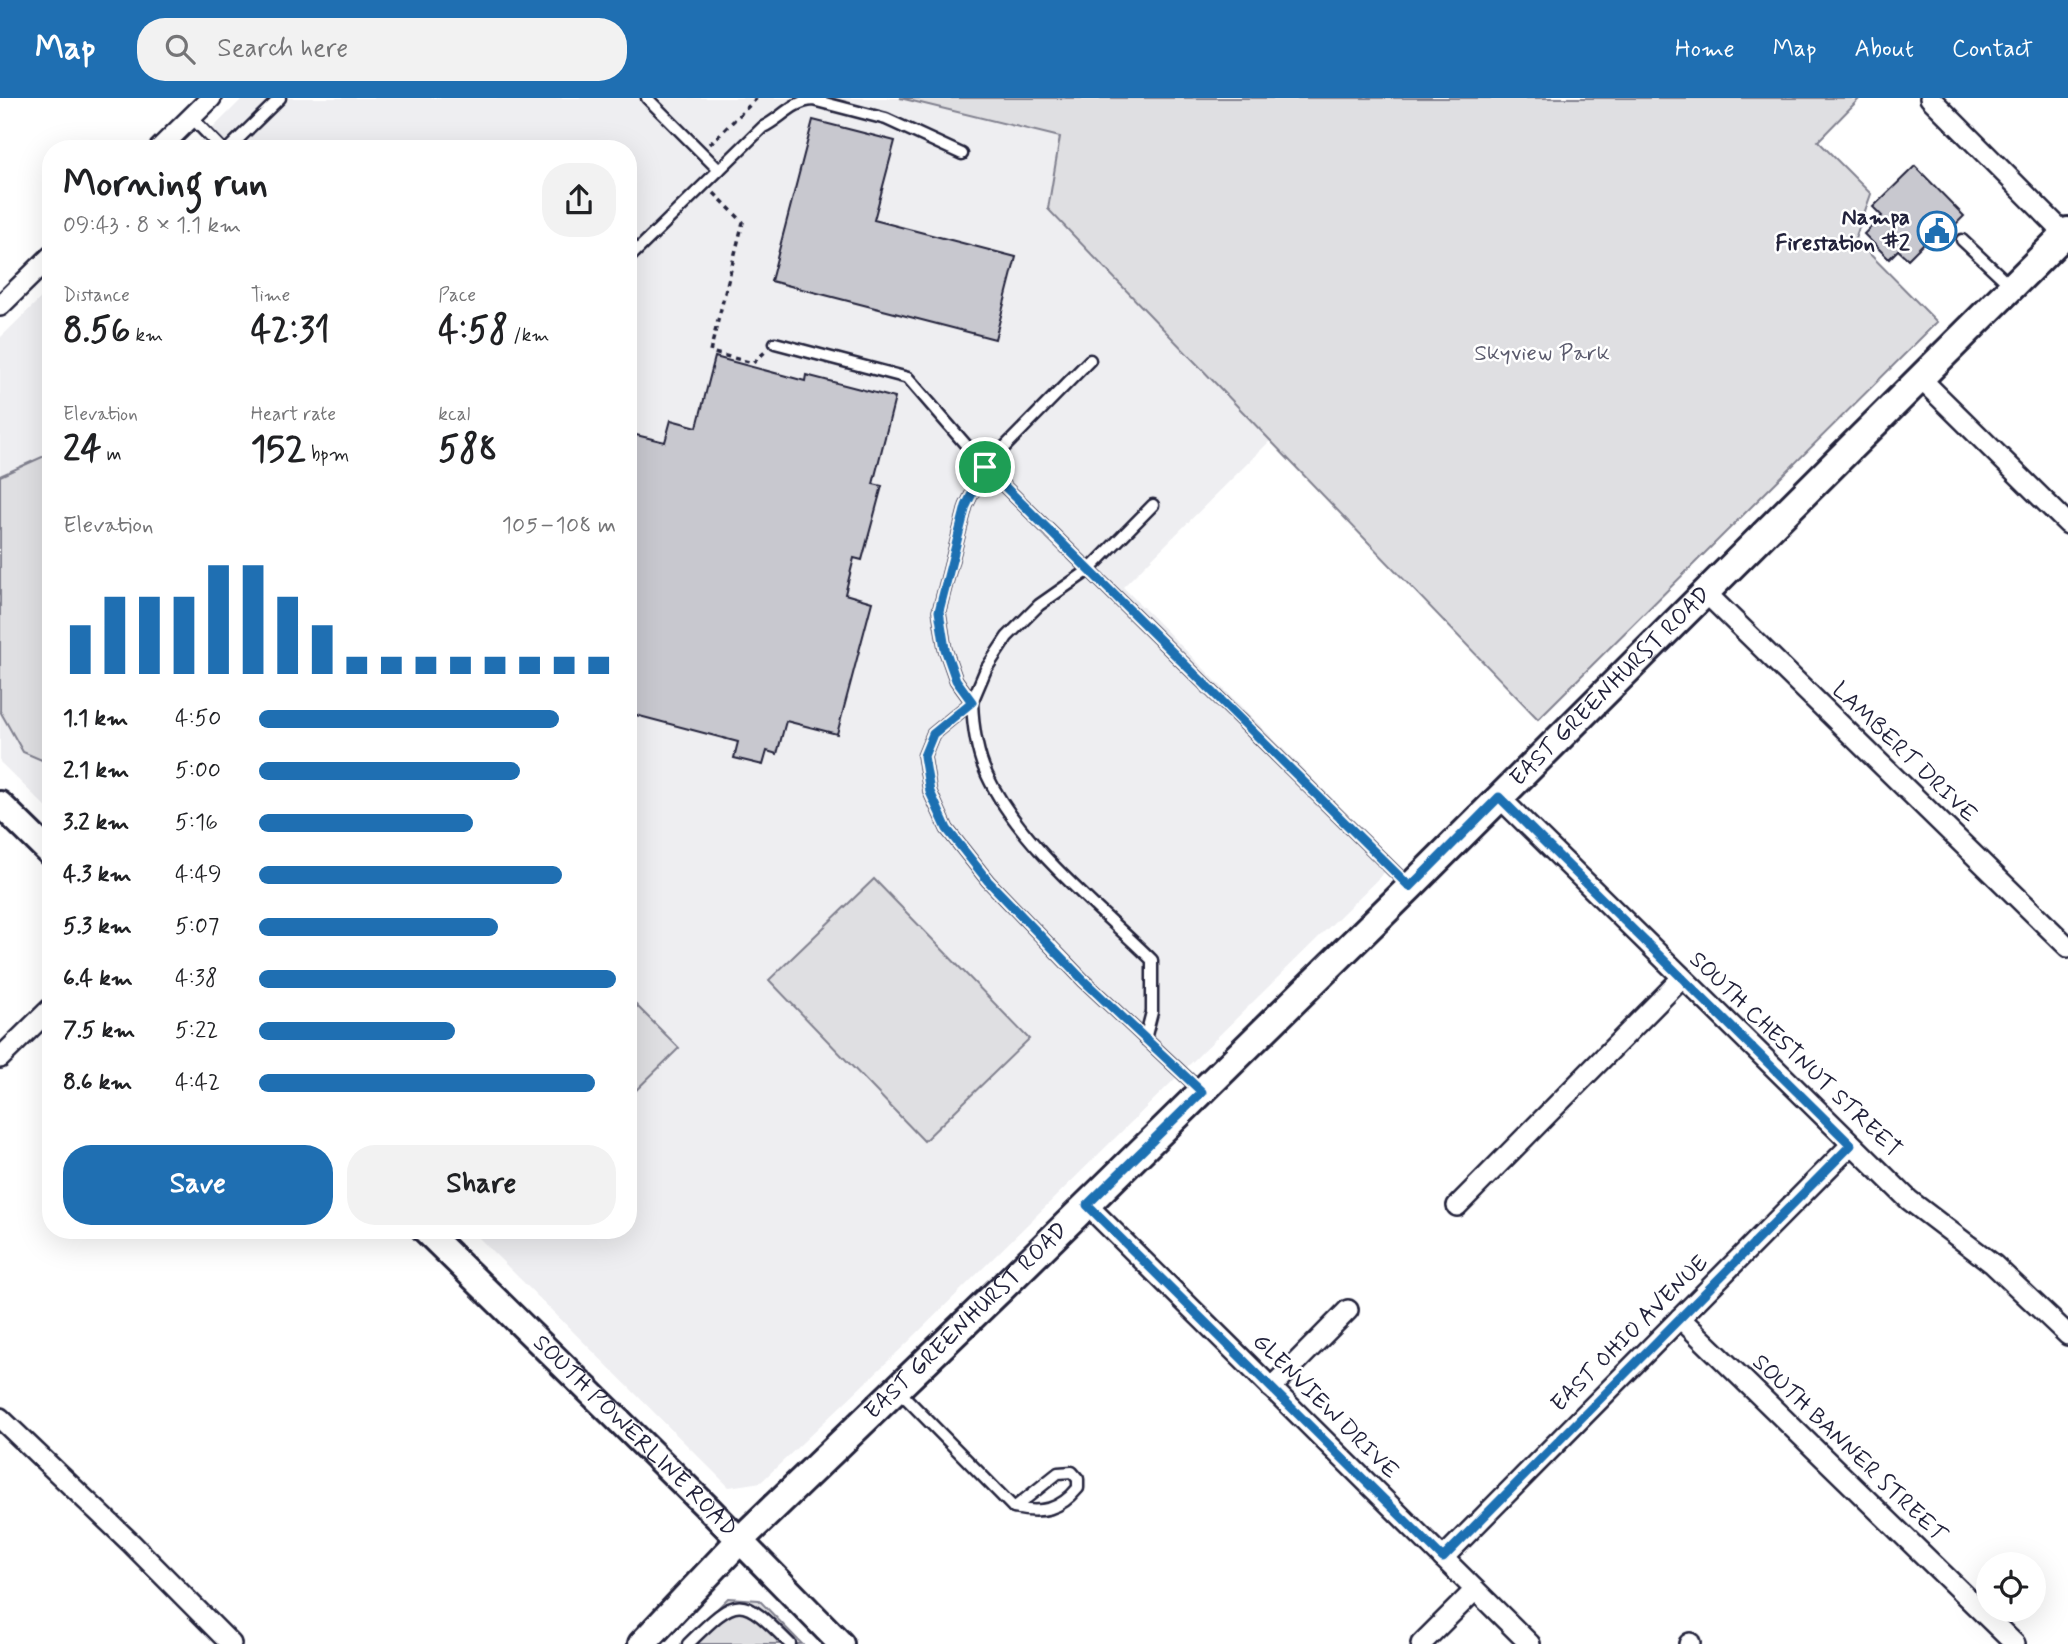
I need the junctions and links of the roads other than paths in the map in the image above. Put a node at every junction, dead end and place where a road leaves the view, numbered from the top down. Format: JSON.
{"nodes":[{"id":1,"x":211,"y":98,"type":"edge"},
{"id":2,"x":280,"y":98,"type":"edge"},
{"id":3,"x":647,"y":98,"type":"edge"},
{"id":4,"x":1930,"y":98,"type":"edge"},
{"id":5,"x":191,"y":117,"type":"junction"},
{"id":6,"x":168,"y":140,"type":"edge"},
{"id":7,"x":213,"y":140,"type":"edge"},
{"id":8,"x":237,"y":140,"type":"edge"},
{"id":9,"x":962,"y":154,"type":"dead end"},
{"id":10,"x":719,"y":170,"type":"junction"},
{"id":11,"x":2067,"y":233,"type":"edge"},
{"id":12,"x":1962,"y":240,"type":"dead end"},
{"id":13,"x":637,"y":250,"type":"edge"},
{"id":14,"x":42,"y":265,"type":"edge"},
{"id":15,"x":2012,"y":288,"type":"junction"},
{"id":16,"x":0,"y":306,"type":"edge"},
{"id":17,"x":775,"y":343,"type":"road end"},
{"id":18,"x":1090,"y":360,"type":"dead end"},
{"id":19,"x":1921,"y":379,"type":"junction"},
{"id":20,"x":985,"y":467,"type":"junction"},
{"id":21,"x":1153,"y":505,"type":"dead end"},
{"id":22,"x":2068,"y":524,"type":"edge"},
{"id":23,"x":1089,"y":570,"type":"junction"},
{"id":24,"x":1706,"y":593,"type":"junction"},
{"id":25,"x":972,"y":702,"type":"junction"},
{"id":26,"x":1499,"y":797,"type":"junction"},
{"id":27,"x":0,"y":804,"type":"edge"},
{"id":28,"x":42,"y":845,"type":"edge"},
{"id":29,"x":1410,"y":887,"type":"junction"},
{"id":30,"x":2068,"y":947,"type":"edge"},
{"id":31,"x":1682,"y":978,"type":"junction"},
{"id":32,"x":42,"y":1017,"type":"edge"},
{"id":33,"x":1144,"y":1039,"type":"junction"},
{"id":34,"x":0,"y":1058,"type":"edge"},
{"id":35,"x":1202,"y":1092,"type":"junction"},
{"id":36,"x":1851,"y":1145,"type":"junction"},
{"id":37,"x":1087,"y":1205,"type":"junction"},
{"id":38,"x":1457,"y":1206,"type":"dead end"},
{"id":39,"x":434,"y":1239,"type":"edge"},
{"id":40,"x":1348,"y":1310,"type":"dead end"},
{"id":41,"x":1680,"y":1318,"type":"junction"},
{"id":42,"x":2068,"y":1335,"type":"edge"},
{"id":43,"x":1271,"y":1388,"type":"junction"},
{"id":44,"x":898,"y":1389,"type":"junction"},
{"id":45,"x":0,"y":1418,"type":"edge"},
{"id":46,"x":1014,"y":1508,"type":"junction"},
{"id":47,"x":740,"y":1540,"type":"junction"},
{"id":48,"x":1443,"y":1558,"type":"junction"},
{"id":49,"x":1475,"y":1590,"type":"junction"},
{"id":50,"x":231,"y":1644,"type":"edge"},
{"id":51,"x":642,"y":1644,"type":"edge"},
{"id":52,"x":688,"y":1644,"type":"edge"},
{"id":53,"x":790,"y":1644,"type":"edge"},
{"id":54,"x":841,"y":1644,"type":"edge"},
{"id":55,"x":1421,"y":1644,"type":"edge"},
{"id":56,"x":1530,"y":1644,"type":"edge"},
{"id":57,"x":2015,"y":1644,"type":"edge"}],
"edges":[{"from":1,"to":5,"type":"street"},
{"from":2,"to":8,"type":"lane"},
{"from":3,"to":10,"type":"lane"},
{"from":4,"to":11,"type":"street"},
{"from":5,"to":6,"type":"street"},
{"from":5,"to":7,"type":"lane"},
{"from":9,"to":10,"type":"lane"},
{"from":10,"to":13,"type":"lane"},
{"from":11,"to":15,"type":"main road","name":"EAST GREENHURST ROAD"},
{"from":12,"to":15,"type":"lane"},
{"from":14,"to":16,"type":"street"},
{"from":15,"to":19,"type":"main road","name":"EAST GREENHURST ROAD"},
{"from":17,"to":20,"type":"lane"},
{"from":18,"to":20,"type":"lane"},
{"from":19,"to":22,"type":"street"},
{"from":19,"to":24,"type":"main road","name":"EAST GREENHURST ROAD"},
{"from":20,"to":23,"type":"lane"},
{"from":20,"to":25,"type":"lane"},
{"from":21,"to":23,"type":"lane"},
{"from":23,"to":25,"type":"lane"},
{"from":23,"to":29,"type":"lane"},
{"from":24,"to":26,"type":"main road","name":"EAST GREENHURST ROAD"},
{"from":24,"to":30,"type":"street","name":"LAMBERT DRIVE"},
{"from":25,"to":33,"type":"lane"},
{"from":25,"to":33,"type":"lane"},
{"from":26,"to":29,"type":"main road","name":"EAST GREENHURST ROAD"},
{"from":26,"to":31,"type":"street","name":"SOUTH CHESTNUT STREET"},
{"from":27,"to":28,"type":"street"},
{"from":29,"to":35,"type":"main road","name":"EAST GREENHURST ROAD"},
{"from":31,"to":36,"type":"street","name":"SOUTH CHESTNUT STREET"},
{"from":31,"to":38,"type":"street"},
{"from":32,"to":34,"type":"street"},
{"from":33,"to":35,"type":"lane"},
{"from":35,"to":37,"type":"main road","name":"EAST GREENHURST ROAD"},
{"from":36,"to":41,"type":"street","name":"EAST OHIO AVENUE"},
{"from":36,"to":42,"type":"street","name":"SOUTH CHESTNUT STREET"},
{"from":37,"to":43,"type":"street","name":"GLENVIEW DRIVE"},
{"from":37,"to":44,"type":"main road","name":"EAST GREENHURST ROAD"},
{"from":39,"to":47,"type":"street","name":"SOUTH POWERLINE ROAD"},
{"from":40,"to":43,"type":"street"},
{"from":41,"to":48,"type":"street","name":"EAST OHIO AVENUE"},
{"from":41,"to":57,"type":"street","name":"SOUTH BANNER STREET"},
{"from":43,"to":48,"type":"street","name":"GLENVIEW DRIVE"},
{"from":44,"to":46,"type":"lane"},
{"from":44,"to":47,"type":"main road","name":"EAST GREENHURST ROAD"},
{"from":45,"to":50,"type":"street"},
{"from":46,"to":46,"type":"lane"},
{"from":47,"to":51,"type":"main road","name":"EAST GREENHURST ROAD"},
{"from":47,"to":54,"type":"street","name":"SOUTH POWERLINE ROAD"},
{"from":48,"to":49,"type":"street","name":"GLENVIEW DRIVE"},
{"from":49,"to":55,"type":"street"},
{"from":49,"to":56,"type":"street","name":"GLENVIEW DRIVE"},
{"from":52,"to":53,"type":"lane"}]}
